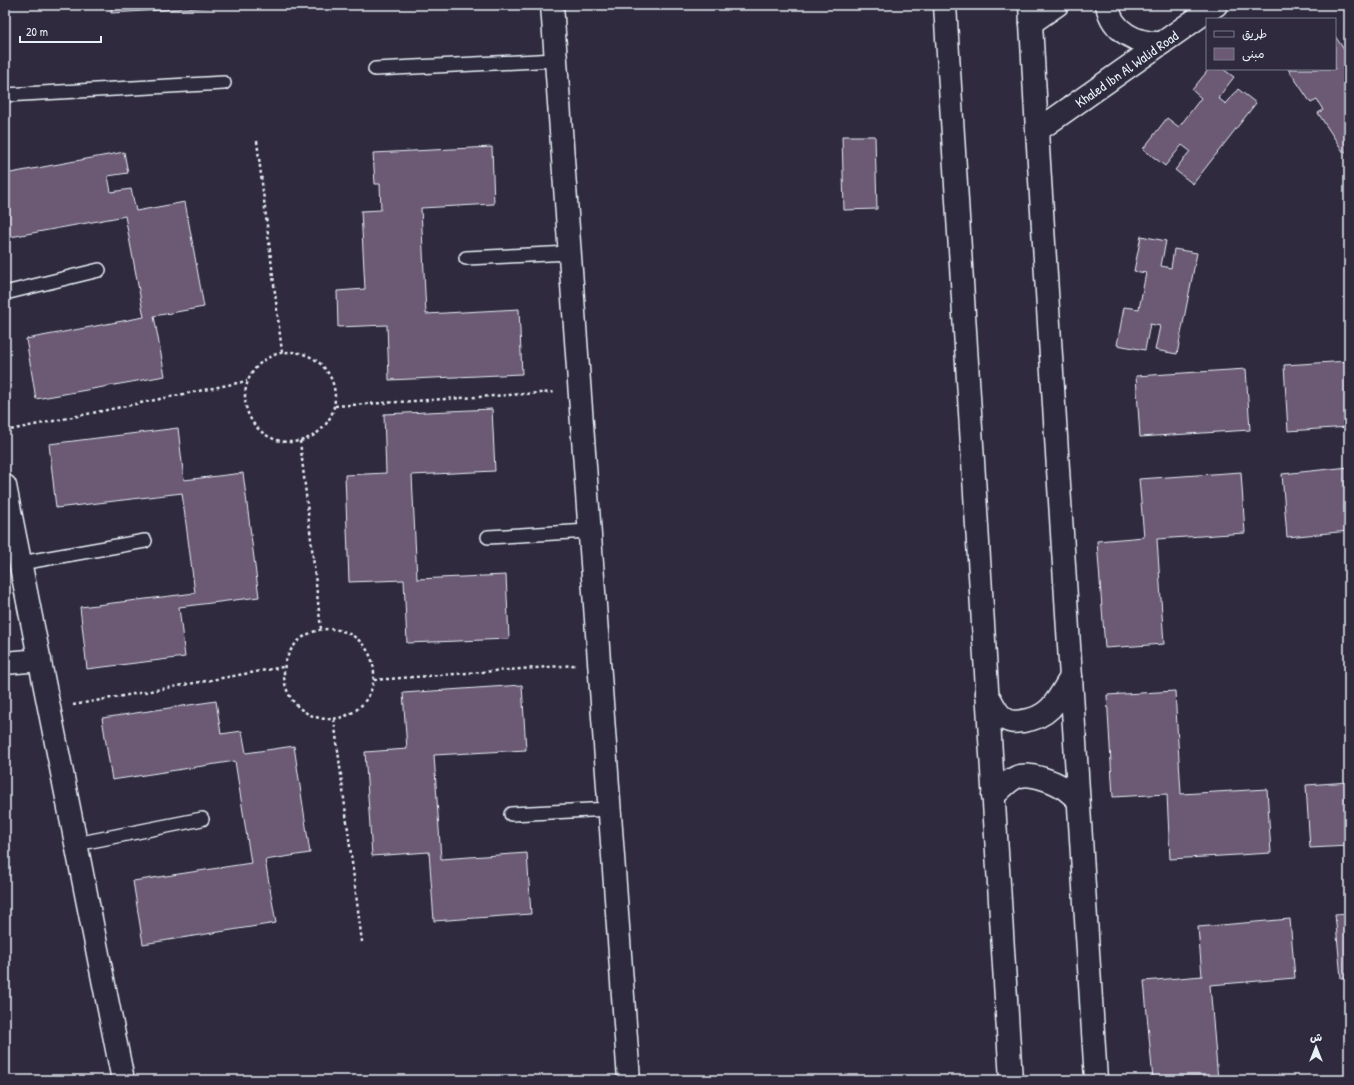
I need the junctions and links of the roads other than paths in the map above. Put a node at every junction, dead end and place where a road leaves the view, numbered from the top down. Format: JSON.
{"nodes":[{"id":1,"x":552,"y":5,"type":"edge"},
{"id":2,"x":945,"y":5,"type":"edge"},
{"id":3,"x":1057,"y":5,"type":"edge"},
{"id":4,"x":1107,"y":5,"type":"edge"},
{"id":5,"x":1216,"y":5,"type":"edge"},
{"id":6,"x":1031,"y":14,"type":"edge"},
{"id":7,"x":1162,"y":43,"type":"junction"},
{"id":8,"x":556,"y":60,"type":"junction"},
{"id":9,"x":375,"y":70,"type":"dead end"},
{"id":10,"x":224,"y":83,"type":"dead end"},
{"id":11,"x":5,"y":95,"type":"edge"},
{"id":12,"x":1037,"y":131,"type":"junction"},
{"id":13,"x":570,"y":253,"type":"junction"},
{"id":14,"x":466,"y":258,"type":"dead end"},
{"id":15,"x":99,"y":270,"type":"dead end"},
{"id":16,"x":5,"y":293,"type":"edge"},
{"id":17,"x":5,"y":486,"type":"edge"},
{"id":18,"x":589,"y":531,"type":"junction"},
{"id":19,"x":488,"y":537,"type":"dead end"},
{"id":20,"x":145,"y":541,"type":"dead end"},
{"id":21,"x":21,"y":563,"type":"junction"},
{"id":22,"x":40,"y":660,"type":"junction"},
{"id":23,"x":5,"y":663,"type":"edge"},
{"id":24,"x":1070,"y":677,"type":"junction"},
{"id":25,"x":987,"y":694,"type":"junction"},
{"id":26,"x":993,"y":796,"type":"junction"},
{"id":27,"x":1078,"y":800,"type":"junction"},
{"id":28,"x":610,"y":809,"type":"junction"},
{"id":29,"x":511,"y":814,"type":"dead end"},
{"id":30,"x":202,"y":819,"type":"dead end"},
{"id":31,"x":76,"y":844,"type":"junction"},
{"id":32,"x":123,"y":1080,"type":"edge"},
{"id":33,"x":629,"y":1080,"type":"edge"},
{"id":34,"x":1011,"y":1080,"type":"edge"},
{"id":35,"x":1096,"y":1080,"type":"edge"}],
"edges":[{"from":1,"to":8,"type":"street"},
{"from":2,"to":25,"type":"street"},
{"from":3,"to":6,"type":"street"},
{"from":4,"to":7,"type":"street"},
{"from":5,"to":7,"type":"street","name":"Khaled Ibn Al Walid Road"},
{"from":6,"to":12,"type":"street"},
{"from":7,"to":12,"type":"street","name":"Khaled Ibn Al Walid Road"},
{"from":8,"to":9,"type":"lane"},
{"from":8,"to":13,"type":"street"},
{"from":10,"to":11,"type":"lane"},
{"from":12,"to":24,"type":"street"},
{"from":13,"to":14,"type":"lane"},
{"from":13,"to":18,"type":"street"},
{"from":15,"to":16,"type":"lane"},
{"from":17,"to":21,"type":"street"},
{"from":18,"to":19,"type":"lane"},
{"from":18,"to":28,"type":"street"},
{"from":20,"to":21,"type":"lane"},
{"from":21,"to":22,"type":"street"},
{"from":22,"to":23,"type":"street"},
{"from":22,"to":31,"type":"street"},
{"from":24,"to":25,"type":"street"},
{"from":24,"to":27,"type":"street"},
{"from":25,"to":26,"type":"street"},
{"from":26,"to":27,"type":"street"},
{"from":26,"to":34,"type":"street"},
{"from":27,"to":35,"type":"street"},
{"from":28,"to":29,"type":"lane"},
{"from":28,"to":33,"type":"street"},
{"from":30,"to":31,"type":"lane"},
{"from":31,"to":32,"type":"street"}]}
